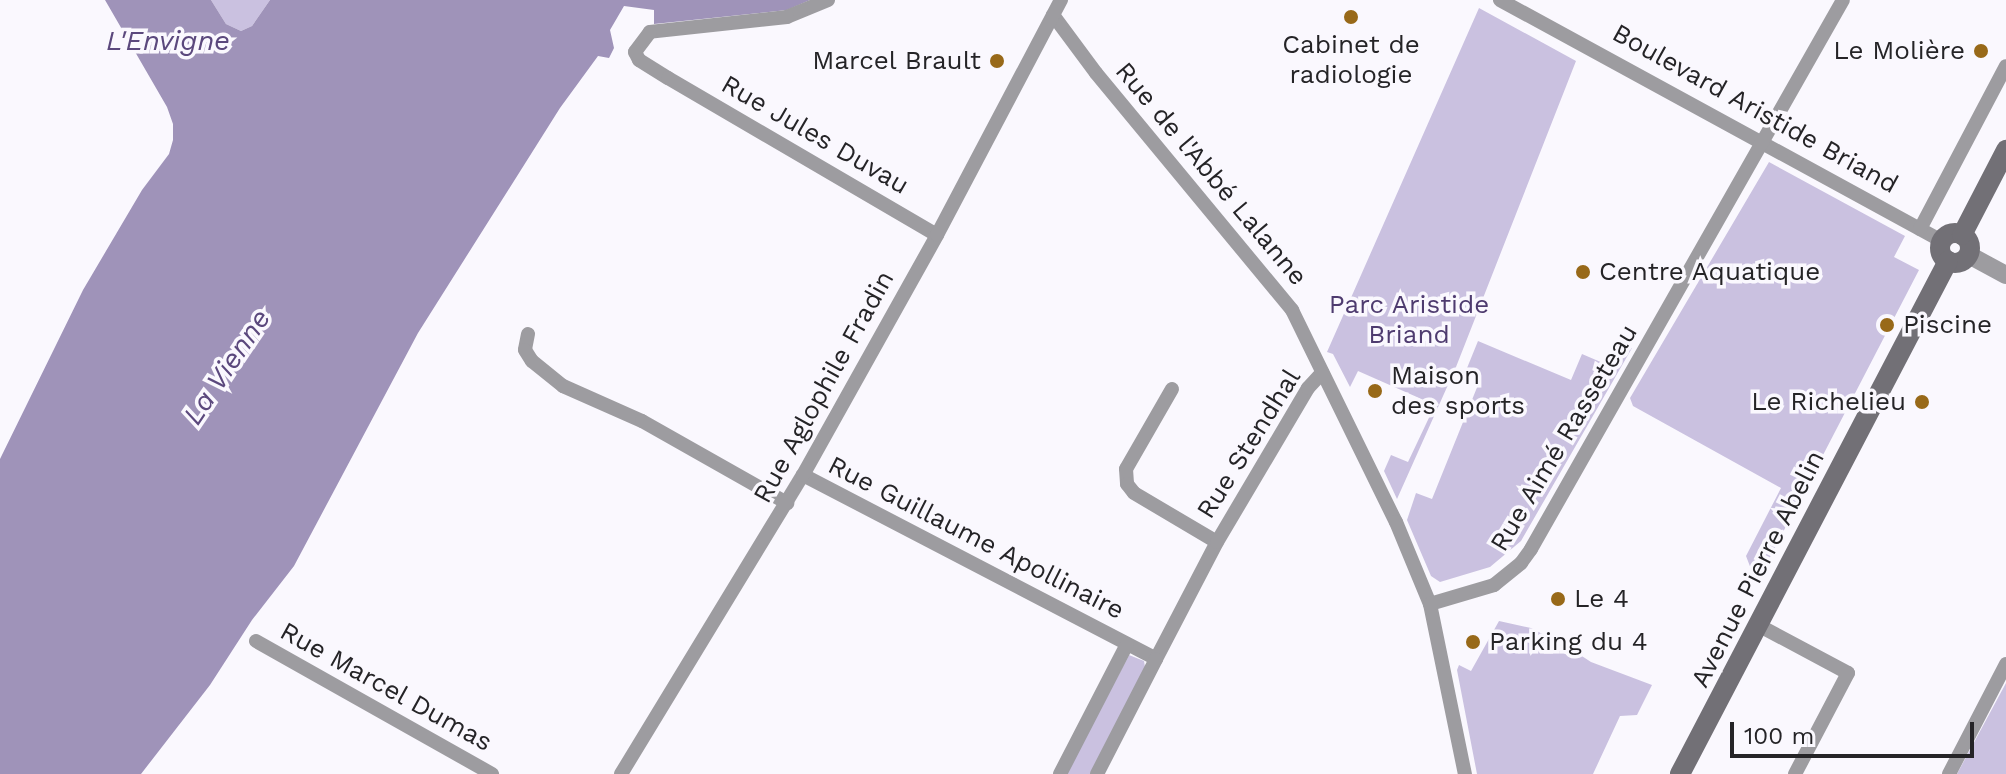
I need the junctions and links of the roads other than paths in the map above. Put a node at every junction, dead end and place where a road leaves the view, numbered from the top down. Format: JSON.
{"nodes":[{"id":1,"x":828,"y":0,"type":"edge"},
{"id":2,"x":1061,"y":0,"type":"edge"},
{"id":3,"x":1500,"y":0,"type":"edge"},
{"id":4,"x":1843,"y":0,"type":"edge"},
{"id":5,"x":1053,"y":15,"type":"junction"},
{"id":6,"x":2006,"y":66,"type":"edge"},
{"id":7,"x":1761,"y":142,"type":"junction"},
{"id":8,"x":2006,"y":150,"type":"edge"},
{"id":9,"x":1920,"y":229,"type":"junction"},
{"id":10,"x":937,"y":235,"type":"junction"},
{"id":11,"x":1952,"y":238,"type":"junction"},
{"id":12,"x":1969,"y":255,"type":"junction"},
{"id":13,"x":1948,"y":261,"type":"junction"},
{"id":14,"x":2006,"y":275,"type":"edge"},
{"id":15,"x":528,"y":334,"type":"dead end"},
{"id":16,"x":1322,"y":373,"type":"junction"},
{"id":17,"x":1172,"y":389,"type":"dead end"},
{"id":18,"x":803,"y":475,"type":"junction"},
{"id":19,"x":787,"y":503,"type":"junction"},
{"id":20,"x":1217,"y":542,"type":"junction"},
{"id":21,"x":1430,"y":604,"type":"junction"},
{"id":22,"x":1758,"y":625,"type":"junction"},
{"id":23,"x":256,"y":641,"type":"dead end"},
{"id":24,"x":1127,"y":644,"type":"junction"},
{"id":25,"x":1156,"y":659,"type":"junction"},
{"id":26,"x":2006,"y":664,"type":"edge"},
{"id":27,"x":492,"y":774,"type":"edge"},
{"id":28,"x":621,"y":774,"type":"edge"},
{"id":29,"x":1060,"y":774,"type":"edge"},
{"id":30,"x":1097,"y":774,"type":"edge"},
{"id":31,"x":1465,"y":774,"type":"edge"},
{"id":32,"x":1680,"y":774,"type":"edge"},
{"id":33,"x":1795,"y":774,"type":"edge"},
{"id":34,"x":1949,"y":774,"type":"edge"}],
"edges":[{"from":1,"to":10,"type":"street","name":"Rue Jules Duvau"},
{"from":2,"to":5,"type":"street","name":"Rue Aglophile Fradin"},
{"from":3,"to":7,"type":"street","name":"Boulevard Aristide Briand"},
{"from":4,"to":7,"type":"street","name":"Rue Aimé Rasseteau"},
{"from":5,"to":10,"type":"street","name":"Rue Aglophile Fradin"},
{"from":5,"to":16,"type":"street","name":"Rue de l'Abbé Lalanne"},
{"from":6,"to":9,"type":"street"},
{"from":7,"to":9,"type":"street","name":"Boulevard Aristide Briand"},
{"from":7,"to":21,"type":"street","name":"Rue Aimé Rasseteau"},
{"from":8,"to":11,"type":"main road"},
{"from":9,"to":11,"type":"street","name":"Boulevard Aristide Briand"},
{"from":10,"to":18,"type":"street","name":"Rue Aglophile Fradin"},
{"from":11,"to":12,"type":"main road"},
{"from":11,"to":13,"type":"main road"},
{"from":12,"to":13,"type":"main road"},
{"from":12,"to":14,"type":"street"},
{"from":13,"to":22,"type":"main road","name":"Avenue Pierre Abelin"},
{"from":15,"to":19,"type":"street"},
{"from":16,"to":20,"type":"street","name":"Rue Stendhal"},
{"from":16,"to":21,"type":"street","name":"Rue de l'Abbé Lalanne"},
{"from":17,"to":20,"type":"street","name":"Rue Stendhal"},
{"from":18,"to":19,"type":"street","name":"Rue Aglophile Fradin"},
{"from":18,"to":24,"type":"street","name":"Rue Guillaume Apollinaire"},
{"from":19,"to":28,"type":"street","name":"Rue Aglophile Fradin"},
{"from":20,"to":25,"type":"street","name":"Rue Stendhal"},
{"from":21,"to":31,"type":"street","name":"Rue de l'Abbé Lalanne"},
{"from":22,"to":32,"type":"main road","name":"Avenue Pierre Abelin"},
{"from":22,"to":33,"type":"street"},
{"from":23,"to":27,"type":"street","name":"Rue Marcel Dumas"},
{"from":24,"to":25,"type":"street"},
{"from":24,"to":29,"type":"street"},
{"from":25,"to":30,"type":"street","name":"Rue Stendhal"},
{"from":26,"to":34,"type":"street"}]}
